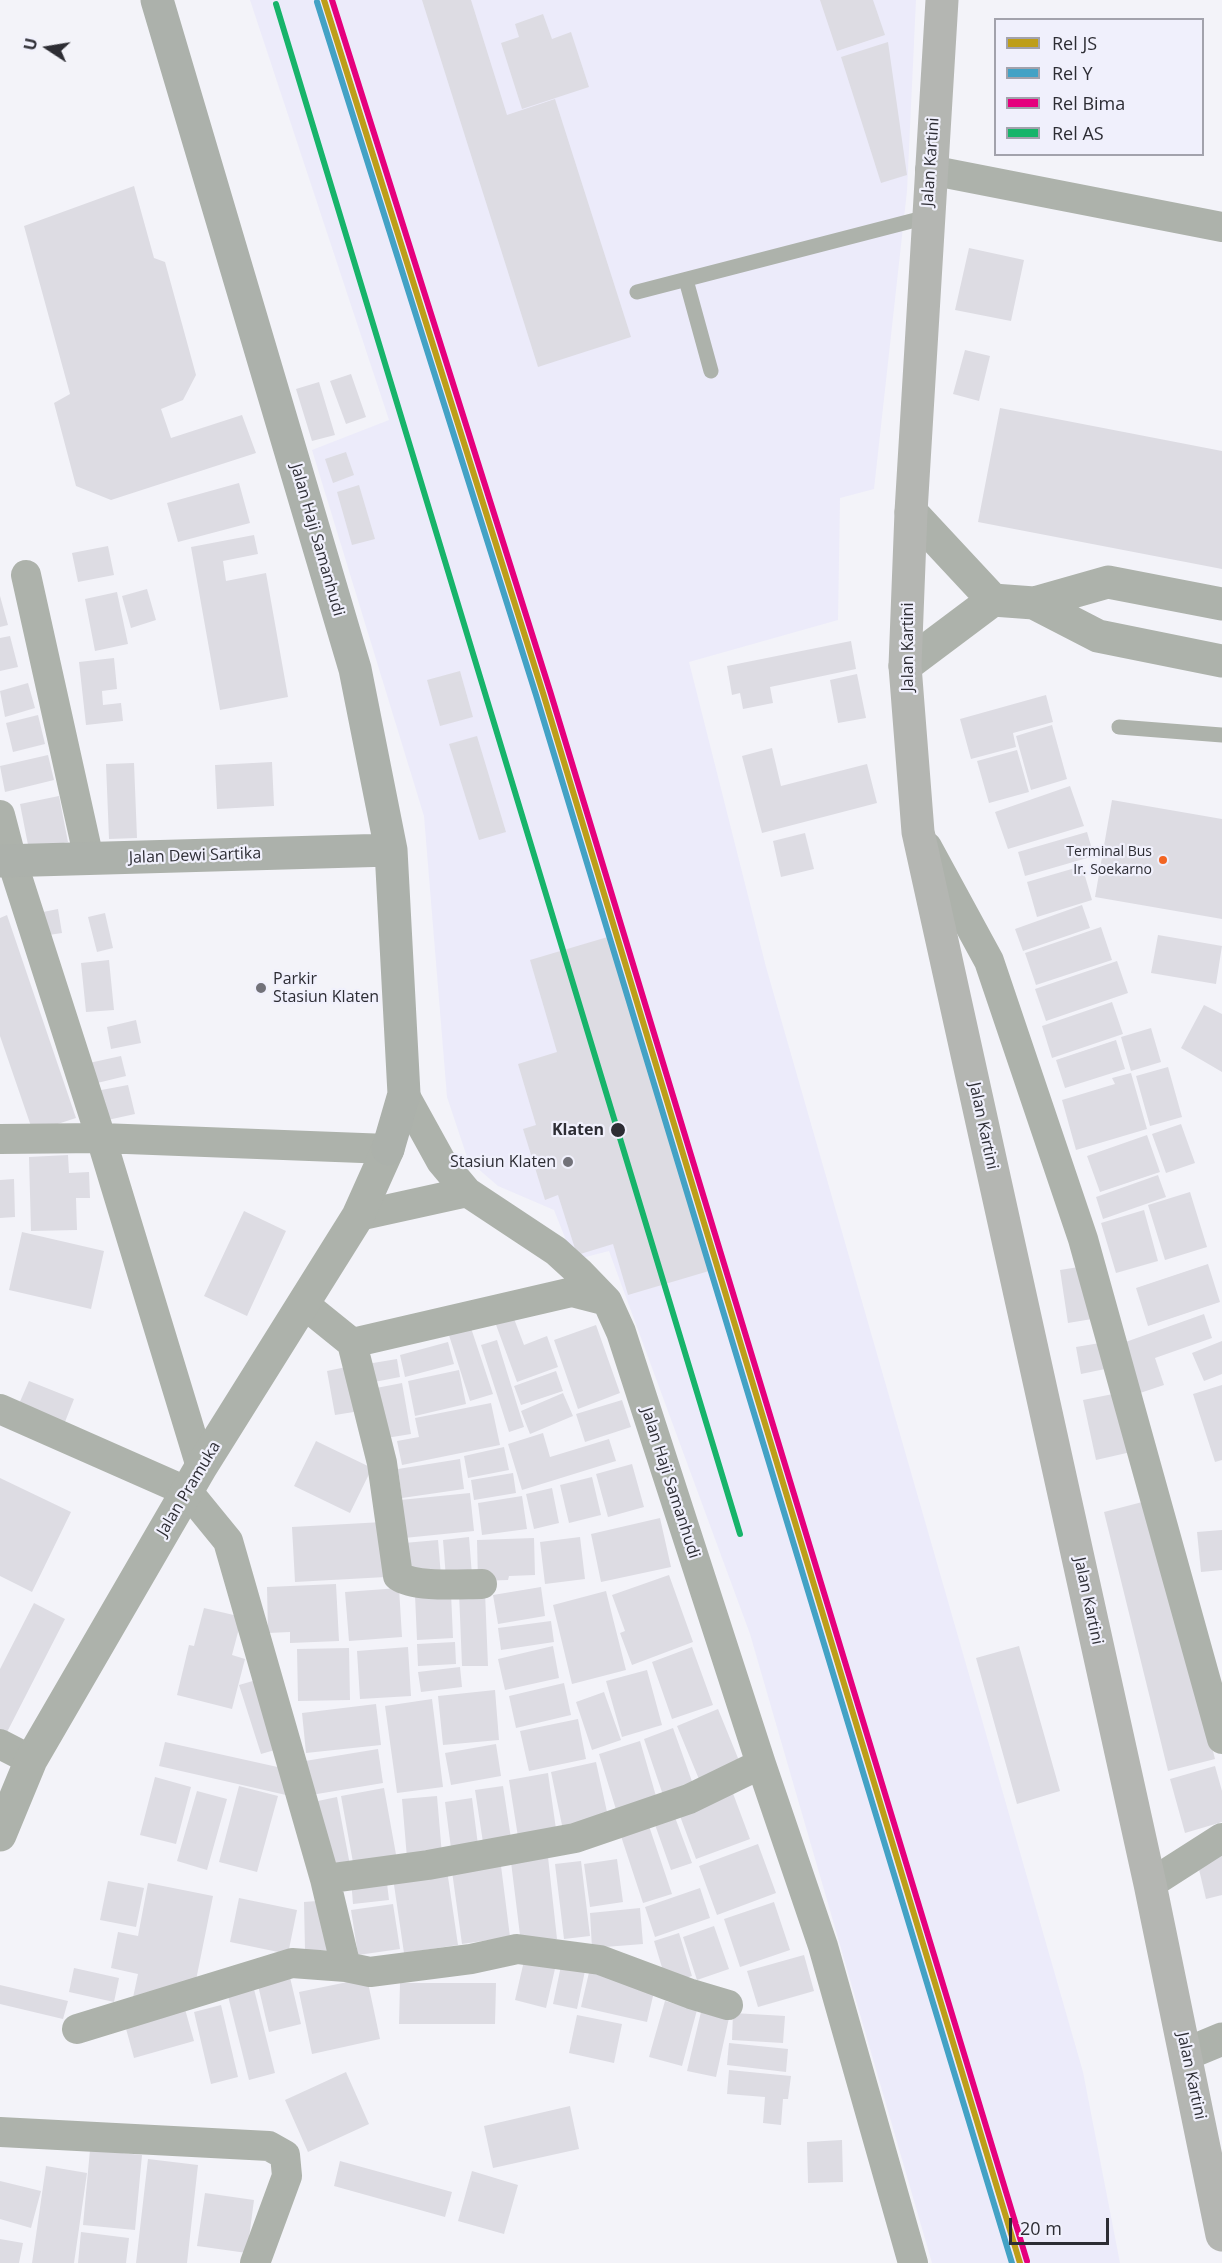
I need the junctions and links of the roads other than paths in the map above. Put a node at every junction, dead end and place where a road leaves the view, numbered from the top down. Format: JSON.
{"nodes":[{"id":1,"x":157,"y":0,"type":"edge"},
{"id":2,"x":942,"y":0,"type":"edge"},
{"id":3,"x":930,"y":170,"type":"junction"},
{"id":4,"x":927,"y":218,"type":"junction"},
{"id":5,"x":1222,"y":227,"type":"edge"},
{"id":6,"x":686,"y":280,"type":"junction"},
{"id":7,"x":637,"y":292,"type":"dead end"},
{"id":8,"x":711,"y":371,"type":"dead end"},
{"id":9,"x":911,"y":512,"type":"junction"},
{"id":10,"x":26,"y":575,"type":"dead end"},
{"id":11,"x":1108,"y":582,"type":"junction"},
{"id":12,"x":993,"y":600,"type":"junction"},
{"id":13,"x":1034,"y":603,"type":"junction"},
{"id":14,"x":1222,"y":604,"type":"edge"},
{"id":15,"x":1098,"y":636,"type":"junction"},
{"id":16,"x":1222,"y":661,"type":"edge"},
{"id":17,"x":905,"y":666,"type":"junction"},
{"id":18,"x":1119,"y":727,"type":"dead end"},
{"id":19,"x":1222,"y":735,"type":"edge"},
{"id":20,"x":0,"y":815,"type":"edge"},
{"id":21,"x":918,"y":832,"type":"junction"},
{"id":22,"x":391,"y":850,"type":"junction"},
{"id":23,"x":89,"y":859,"type":"junction"},
{"id":24,"x":6,"y":861,"type":"edge"},
{"id":25,"x":404,"y":1094,"type":"junction"},
{"id":26,"x":100,"y":1138,"type":"junction"},
{"id":27,"x":0,"y":1139,"type":"edge"},
{"id":28,"x":388,"y":1149,"type":"junction"},
{"id":29,"x":467,"y":1192,"type":"junction"},
{"id":30,"x":358,"y":1216,"type":"junction"},
{"id":31,"x":607,"y":1301,"type":"junction"},
{"id":32,"x":305,"y":1305,"type":"junction"},
{"id":33,"x":352,"y":1343,"type":"junction"},
{"id":34,"x":0,"y":1409,"type":"edge"},
{"id":35,"x":194,"y":1479,"type":"junction"},
{"id":36,"x":483,"y":1584,"type":"dead end"},
{"id":37,"x":1222,"y":1739,"type":"edge"},
{"id":38,"x":0,"y":1744,"type":"edge"},
{"id":39,"x":31,"y":1760,"type":"junction"},
{"id":40,"x":760,"y":1764,"type":"junction"},
{"id":41,"x":0,"y":1835,"type":"edge"},
{"id":42,"x":1222,"y":1838,"type":"edge"},
{"id":43,"x":325,"y":1879,"type":"junction"},
{"id":44,"x":1150,"y":1884,"type":"junction"},
{"id":45,"x":346,"y":1967,"type":"junction"},
{"id":46,"x":728,"y":2005,"type":"dead end"},
{"id":47,"x":77,"y":2029,"type":"dead end"},
{"id":48,"x":1222,"y":2039,"type":"edge"},
{"id":49,"x":1186,"y":2054,"type":"junction"},
{"id":50,"x":0,"y":2132,"type":"edge"},
{"id":51,"x":1214,"y":2144,"type":"edge"},
{"id":52,"x":1222,"y":2235,"type":"edge"},
{"id":53,"x":255,"y":2263,"type":"edge"},
{"id":54,"x":913,"y":2263,"type":"edge"}],
"edges":[{"from":1,"to":22,"type":"main road","name":"Jalan Haji Samanhudi"},
{"from":2,"to":3,"type":"highway","name":"Jalan Kartini"},
{"from":3,"to":4,"type":"highway","name":"Jalan Kartini"},
{"from":3,"to":5,"type":"street"},
{"from":4,"to":6,"type":"lane"},
{"from":4,"to":9,"type":"highway","name":"Jalan Kartini"},
{"from":6,"to":7,"type":"lane"},
{"from":6,"to":8,"type":"lane"},
{"from":9,"to":12,"type":"street"},
{"from":9,"to":17,"type":"highway","name":"Jalan Kartini"},
{"from":10,"to":23,"type":"street"},
{"from":11,"to":13,"type":"street"},
{"from":11,"to":14,"type":"street"},
{"from":11,"to":15,"type":"street"},
{"from":12,"to":13,"type":"street"},
{"from":12,"to":17,"type":"street"},
{"from":13,"to":15,"type":"street"},
{"from":15,"to":16,"type":"street"},
{"from":17,"to":21,"type":"highway","name":"Jalan Kartini"},
{"from":18,"to":19,"type":"lane"},
{"from":20,"to":24,"type":"street"},
{"from":21,"to":37,"type":"street"},
{"from":21,"to":44,"type":"highway","name":"Jalan Kartini"},
{"from":22,"to":23,"type":"main road","name":"Jalan Dewi Sartika"},
{"from":22,"to":25,"type":"main road","name":"Jalan Haji Samanhudi"},
{"from":23,"to":24,"type":"main road","name":"Jalan Dewi Sartika"},
{"from":24,"to":26,"type":"street"},
{"from":25,"to":28,"type":"main road","name":"Jalan Haji Samanhudi"},
{"from":25,"to":29,"type":"street","name":"Jalan Haji Samanhudi"},
{"from":26,"to":27,"type":"street"},
{"from":26,"to":28,"type":"street"},
{"from":26,"to":35,"type":"street"},
{"from":28,"to":30,"type":"street","name":"Jalan Pramuka"},
{"from":29,"to":30,"type":"street"},
{"from":29,"to":31,"type":"street","name":"Jalan Haji Samanhudi"},
{"from":30,"to":32,"type":"street","name":"Jalan Pramuka"},
{"from":31,"to":33,"type":"street"},
{"from":31,"to":40,"type":"street","name":"Jalan Haji Samanhudi"},
{"from":32,"to":33,"type":"street"},
{"from":32,"to":35,"type":"street","name":"Jalan Pramuka"},
{"from":33,"to":36,"type":"street"},
{"from":34,"to":35,"type":"street"},
{"from":35,"to":39,"type":"street","name":"Jalan Pramuka"},
{"from":35,"to":43,"type":"street"},
{"from":38,"to":39,"type":"street"},
{"from":39,"to":41,"type":"street","name":"Jalan Pramuka"},
{"from":40,"to":43,"type":"street"},
{"from":40,"to":54,"type":"street","name":"Jalan Haji Samanhudi"},
{"from":42,"to":44,"type":"street"},
{"from":43,"to":45,"type":"street"},
{"from":44,"to":49,"type":"highway","name":"Jalan Kartini"},
{"from":45,"to":46,"type":"street"},
{"from":45,"to":47,"type":"street"},
{"from":48,"to":49,"type":"street"},
{"from":49,"to":51,"type":"highway","name":"Jalan Kartini"},
{"from":50,"to":53,"type":"street"},
{"from":51,"to":52,"type":"highway","name":"Jalan Kartini"}]}
